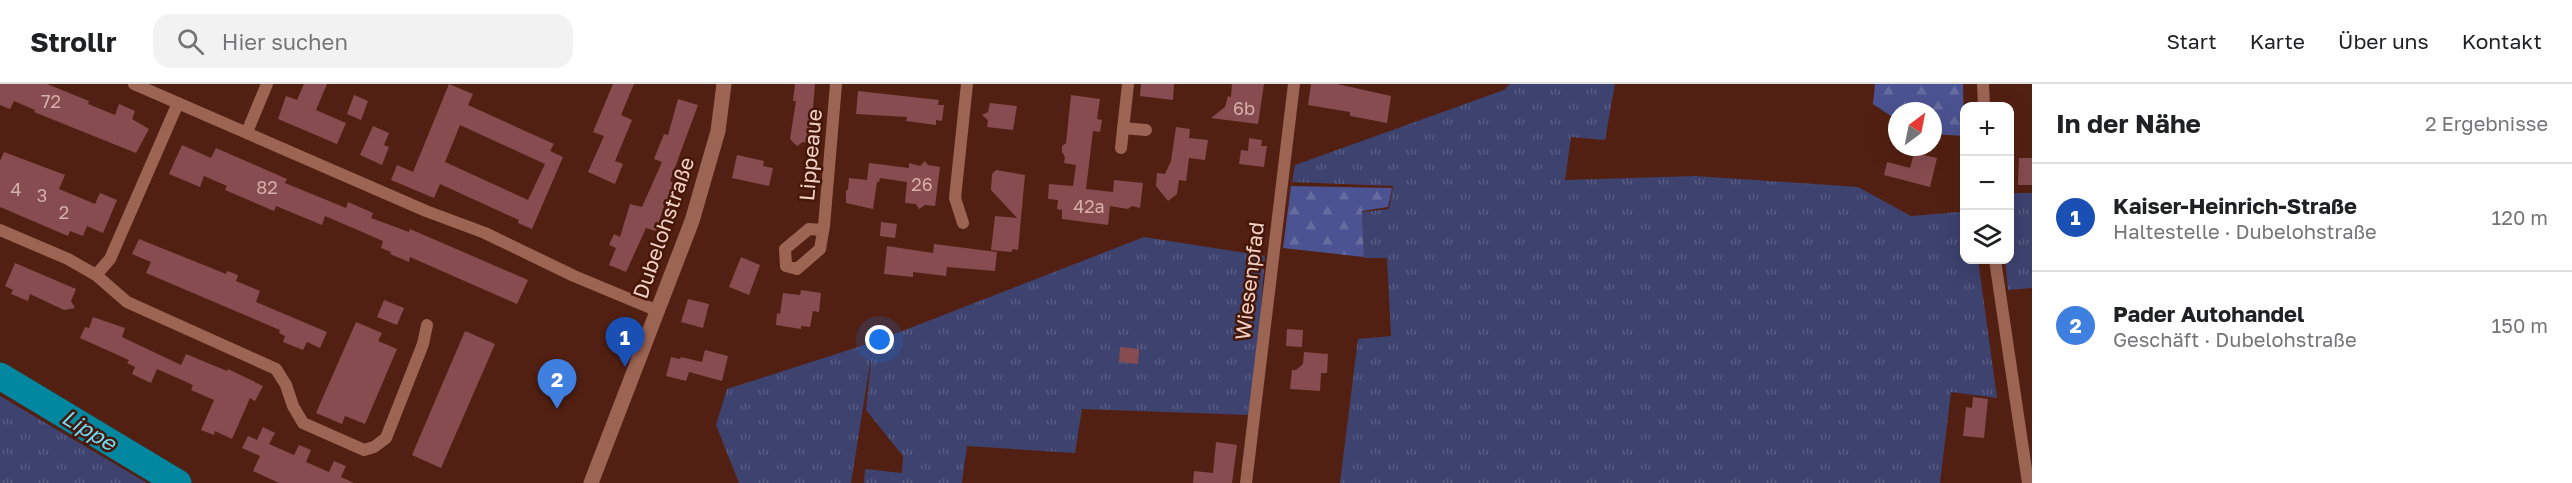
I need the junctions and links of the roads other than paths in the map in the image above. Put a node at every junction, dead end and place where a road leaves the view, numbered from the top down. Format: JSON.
{"nodes":[{"id":1,"x":135,"y":84,"type":"edge"},
{"id":2,"x":267,"y":84,"type":"edge"},
{"id":3,"x":724,"y":84,"type":"edge"},
{"id":4,"x":836,"y":84,"type":"edge"},
{"id":5,"x":967,"y":84,"type":"edge"},
{"id":6,"x":1128,"y":84,"type":"edge"},
{"id":7,"x":1294,"y":84,"type":"edge"},
{"id":8,"x":1983,"y":84,"type":"edge"},
{"id":9,"x":1984,"y":102,"type":"edge"},
{"id":10,"x":178,"y":103,"type":"junction"},
{"id":11,"x":1123,"y":128,"type":"junction"},
{"id":12,"x":1146,"y":130,"type":"dead end"},
{"id":13,"x":247,"y":132,"type":"junction"},
{"id":14,"x":1121,"y":148,"type":"dead end"},
{"id":15,"x":963,"y":223,"type":"dead end"},
{"id":16,"x":0,"y":230,"type":"edge"},
{"id":17,"x":823,"y":230,"type":"dead end"},
{"id":18,"x":1996,"y":264,"type":"edge"},
{"id":19,"x":96,"y":275,"type":"junction"},
{"id":20,"x":658,"y":311,"type":"junction"},
{"id":21,"x":427,"y":325,"type":"dead end"},
{"id":22,"x":591,"y":483,"type":"edge"},
{"id":23,"x":1246,"y":483,"type":"edge"},
{"id":24,"x":2028,"y":483,"type":"edge"}],
"edges":[{"from":1,"to":10,"type":"street"},
{"from":2,"to":13,"type":"street"},
{"from":3,"to":20,"type":"main road","name":"Dubelohstraße"},
{"from":4,"to":17,"type":"street","name":"Lippeaue"},
{"from":5,"to":15,"type":"street"},
{"from":6,"to":11,"type":"street"},
{"from":7,"to":23,"type":"street","name":"Wiesenpfad"},
{"from":8,"to":9,"type":"street"},
{"from":10,"to":13,"type":"street"},
{"from":10,"to":19,"type":"street"},
{"from":11,"to":12,"type":"street"},
{"from":11,"to":14,"type":"street"},
{"from":13,"to":20,"type":"street"},
{"from":16,"to":19,"type":"street"},
{"from":18,"to":24,"type":"street"},
{"from":19,"to":21,"type":"street"},
{"from":20,"to":22,"type":"main road","name":"Dubelohstraße"}]}
